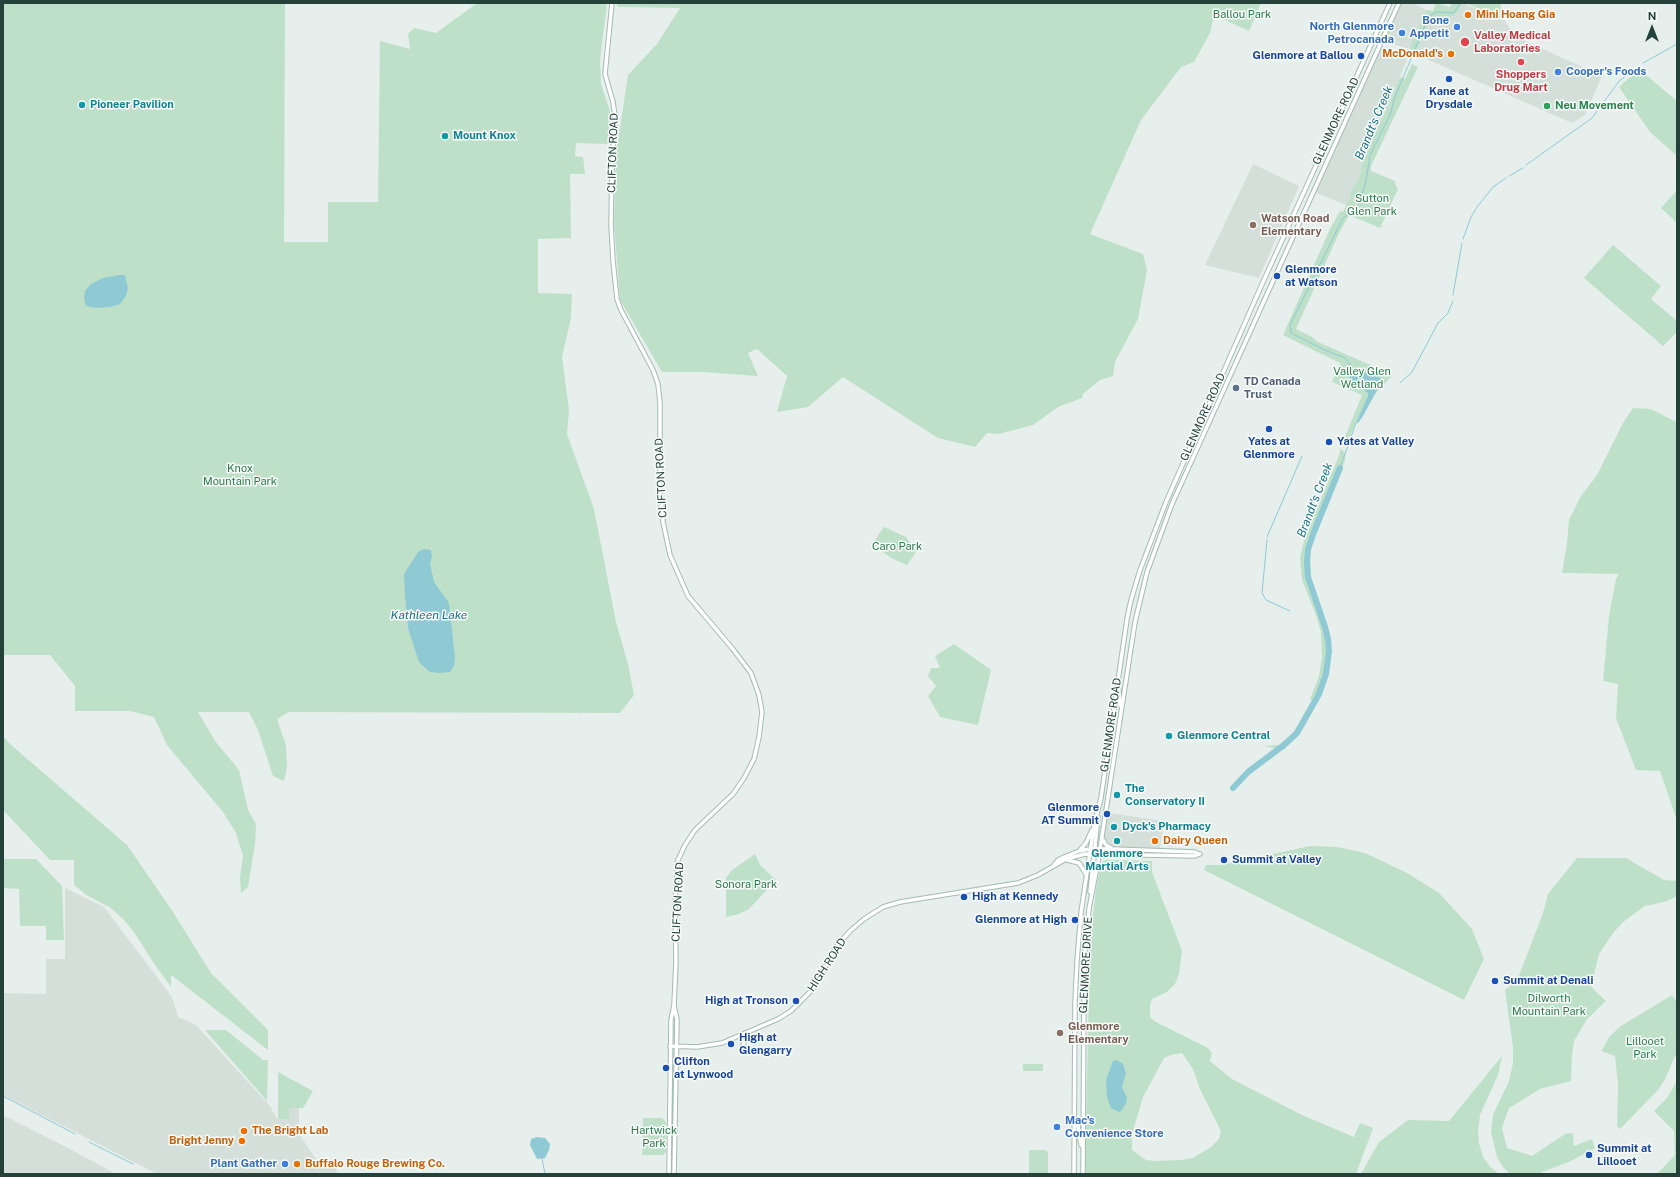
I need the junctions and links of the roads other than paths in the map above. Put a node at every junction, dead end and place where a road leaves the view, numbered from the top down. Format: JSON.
{"nodes":[{"id":1,"x":612,"y":3,"type":"edge"},
{"id":2,"x":1390,"y":3,"type":"edge"},
{"id":3,"x":1399,"y":3,"type":"edge"},
{"id":4,"x":1118,"y":678,"type":"junction"},
{"id":5,"x":1120,"y":716,"type":"junction"},
{"id":6,"x":1101,"y":798,"type":"junction"},
{"id":7,"x":1094,"y":825,"type":"junction"},
{"id":8,"x":1101,"y":835,"type":"junction"},
{"id":9,"x":1113,"y":849,"type":"junction"},
{"id":10,"x":1079,"y":851,"type":"junction"},
{"id":11,"x":1095,"y":851,"type":"junction"},
{"id":12,"x":1113,"y":854,"type":"junction"},
{"id":13,"x":1066,"y":860,"type":"junction"},
{"id":14,"x":1098,"y":862,"type":"junction"},
{"id":15,"x":1054,"y":866,"type":"junction"},
{"id":16,"x":1086,"y":874,"type":"junction"},
{"id":17,"x":1089,"y":909,"type":"junction"},
{"id":18,"x":674,"y":1005,"type":"junction"},
{"id":19,"x":749,"y":1032,"type":"junction"},
{"id":20,"x":743,"y":1045,"type":"dead end"},
{"id":21,"x":670,"y":1046,"type":"junction"},
{"id":22,"x":677,"y":1046,"type":"junction"},
{"id":23,"x":1075,"y":1117,"type":"junction"},
{"id":24,"x":1084,"y":1162,"type":"junction"},
{"id":25,"x":669,"y":1174,"type":"edge"},
{"id":26,"x":674,"y":1174,"type":"edge"},
{"id":27,"x":1074,"y":1174,"type":"edge"},
{"id":28,"x":1083,"y":1174,"type":"edge"}],
"edges":[{"from":1,"to":18,"type":"main road","name":"CLIFTON ROAD"},
{"from":2,"to":4,"type":"main road","name":"GLENMORE ROAD"},
{"from":3,"to":5,"type":"main road","name":"GLENMORE ROAD"},
{"from":4,"to":5,"type":"main road"},
{"from":4,"to":6,"type":"main road","name":"GLENMORE ROAD"},
{"from":5,"to":8,"type":"main road","name":"GLENMORE ROAD"},
{"from":6,"to":7,"type":"main road","name":"GLENMORE ROAD"},
{"from":6,"to":11,"type":"main road"},
{"from":7,"to":10,"type":"main road"},
{"from":7,"to":11,"type":"main road","name":"GLENMORE ROAD"},
{"from":8,"to":9,"type":"main road"},
{"from":8,"to":11,"type":"main road","name":"GLENMORE ROAD"},
{"from":9,"to":11,"type":"main road"},
{"from":9,"to":12,"type":"main road"},
{"from":10,"to":11,"type":"main road","name":"HIGH ROAD"},
{"from":10,"to":15,"type":"main road","name":"HIGH ROAD"},
{"from":11,"to":12,"type":"main road"},
{"from":11,"to":13,"type":"main road","name":"HIGH ROAD"},
{"from":11,"to":14,"type":"main road","name":"GLENMORE DRIVE"},
{"from":11,"to":16,"type":"main road","name":"GLENMORE DRIVE"},
{"from":11,"to":17,"type":"main road"},
{"from":12,"to":14,"type":"main road"},
{"from":13,"to":15,"type":"main road","name":"HIGH ROAD"},
{"from":13,"to":16,"type":"main road"},
{"from":14,"to":17,"type":"main road","name":"GLENMORE DRIVE"},
{"from":15,"to":19,"type":"main road","name":"HIGH ROAD"},
{"from":16,"to":23,"type":"main road","name":"GLENMORE DRIVE"},
{"from":17,"to":24,"type":"main road","name":"GLENMORE DRIVE"},
{"from":18,"to":21,"type":"main road","name":"CLIFTON ROAD"},
{"from":18,"to":22,"type":"main road","name":"CLIFTON ROAD"},
{"from":19,"to":20,"type":"main road"},
{"from":19,"to":22,"type":"main road","name":"HIGH ROAD"},
{"from":21,"to":22,"type":"main road","name":"HIGH ROAD"},
{"from":21,"to":25,"type":"main road","name":"CLIFTON ROAD"},
{"from":22,"to":26,"type":"main road","name":"CLIFTON ROAD"},
{"from":23,"to":24,"type":"main road"},
{"from":23,"to":27,"type":"main road","name":"GLENMORE DRIVE"},
{"from":24,"to":28,"type":"main road","name":"GLENMORE DRIVE"}]}
